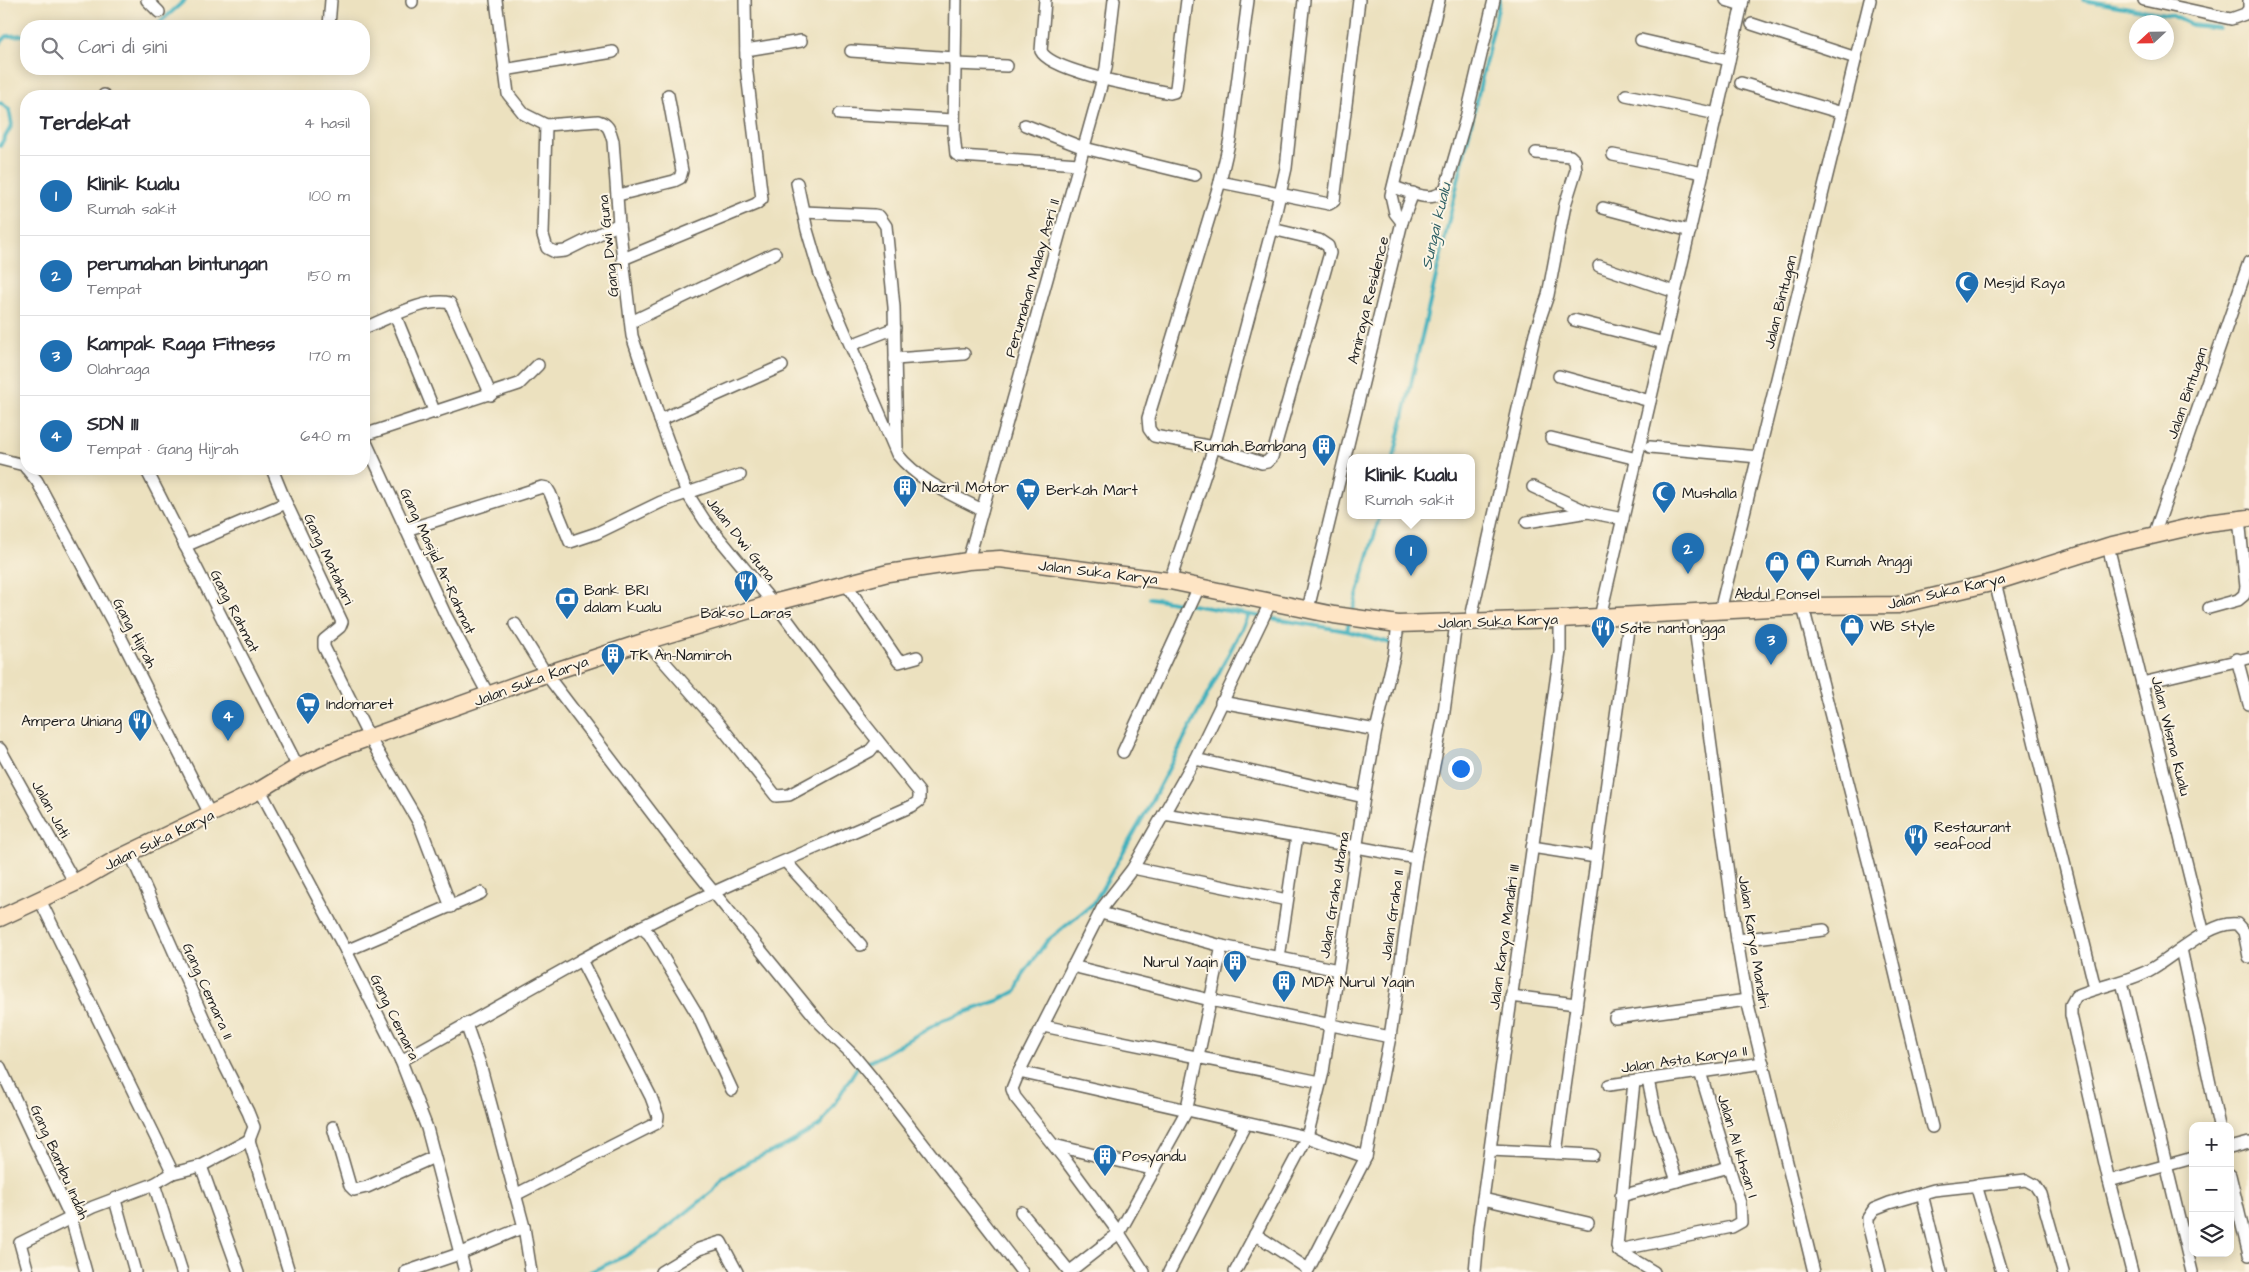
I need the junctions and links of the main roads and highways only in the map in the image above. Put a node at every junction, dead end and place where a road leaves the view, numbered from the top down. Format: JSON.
{"nodes":[{"id":1,"x":2244,"y":518,"type":"edge"},
{"id":2,"x":0,"y":918,"type":"edge"}],
"edges":[{"from":1,"to":2,"type":"main road","name":"Jalan Suka Karya"}]}
